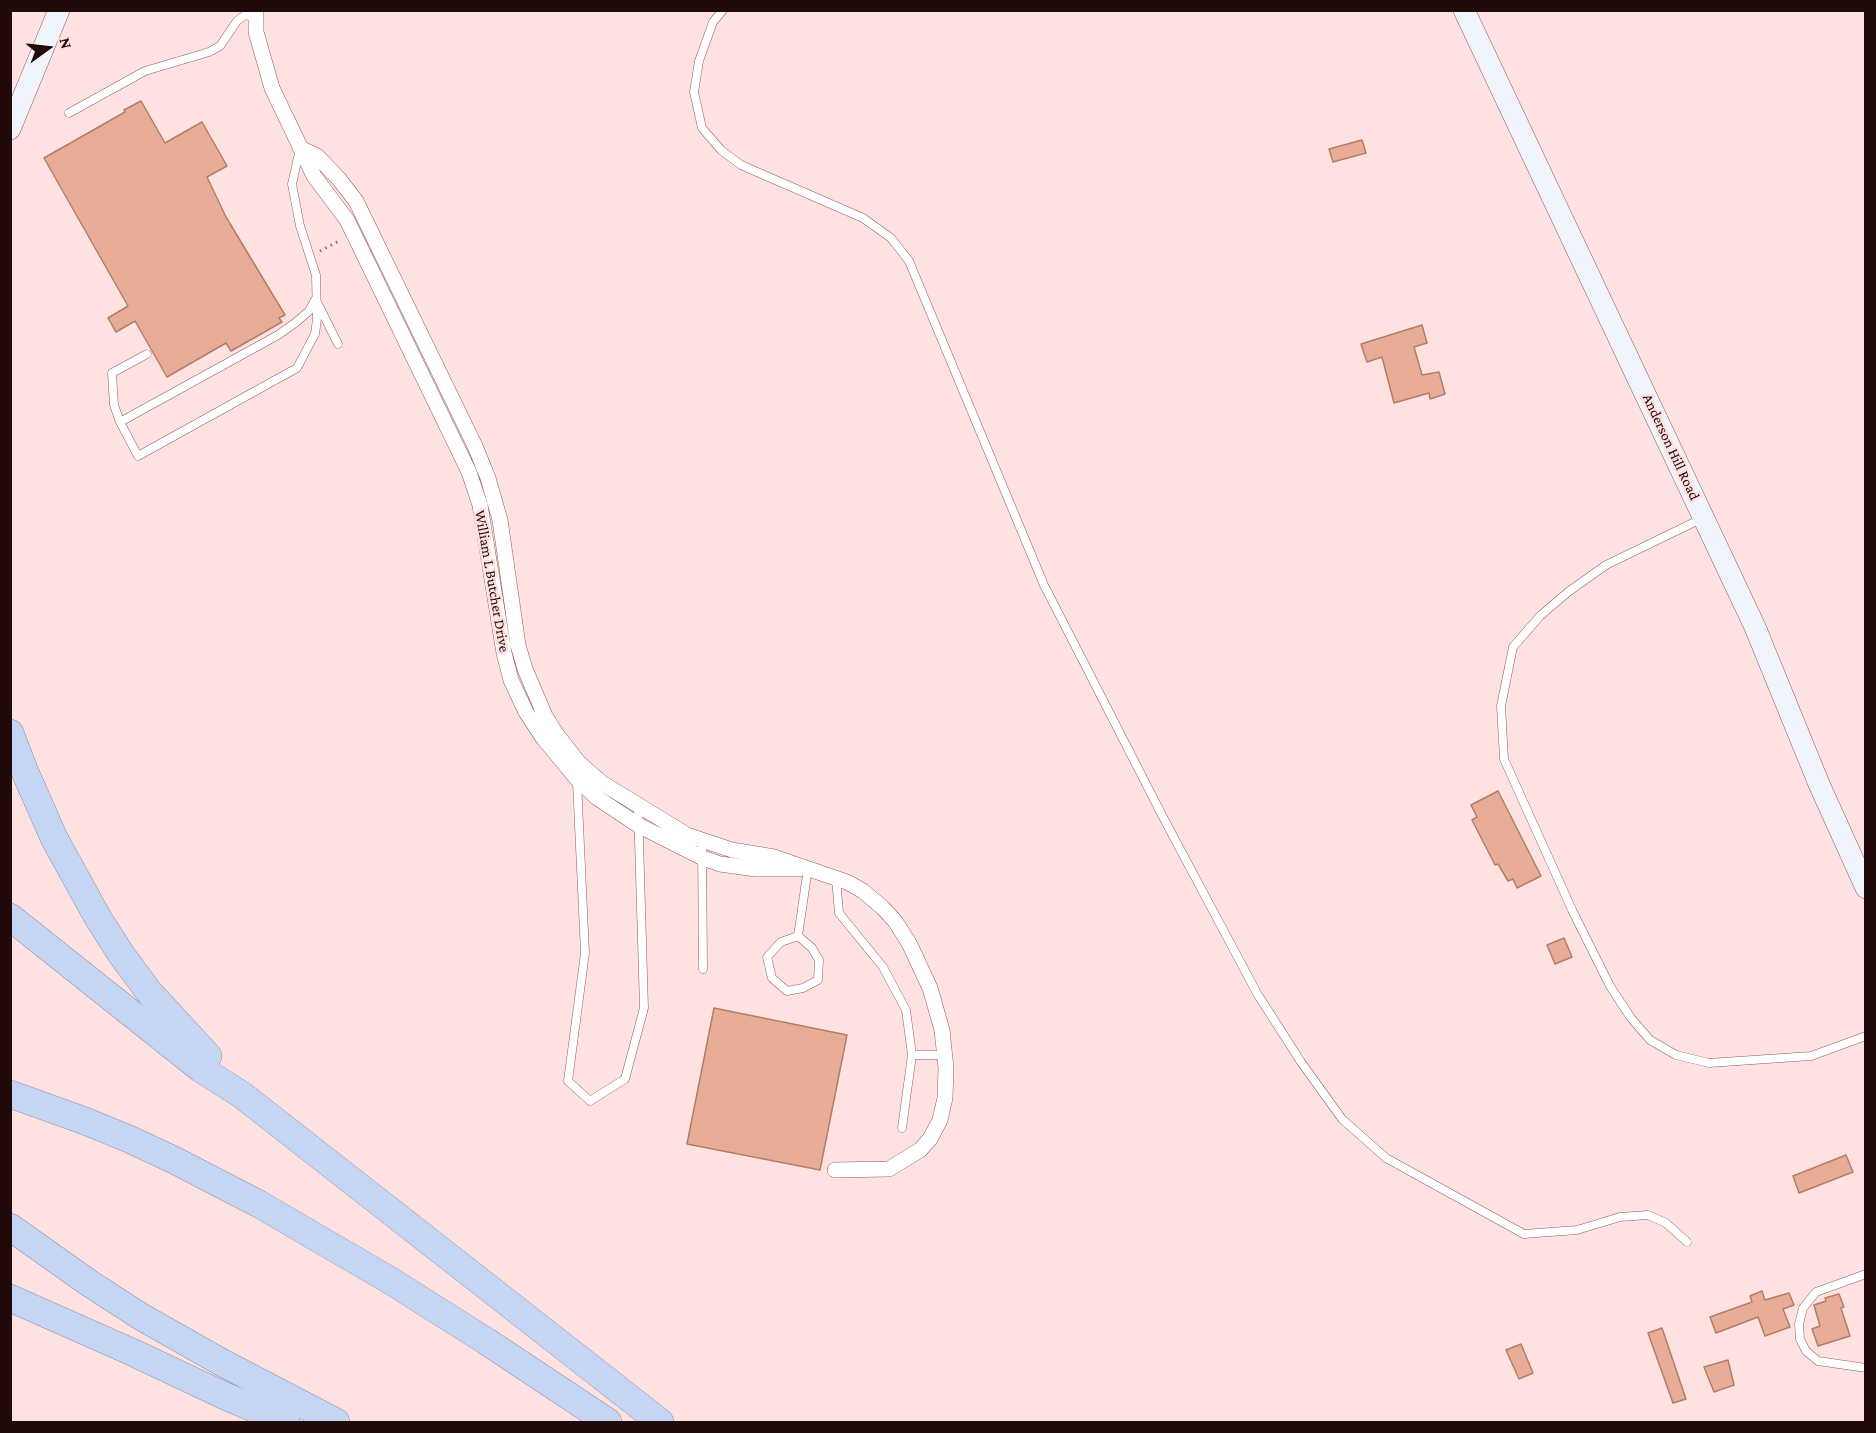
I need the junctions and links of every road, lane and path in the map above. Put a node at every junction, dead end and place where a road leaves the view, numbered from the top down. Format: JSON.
{"nodes":[{"id":1,"x":59,"y":10,"type":"edge"},
{"id":2,"x":723,"y":10,"type":"edge"},
{"id":3,"x":1464,"y":10,"type":"edge"},
{"id":4,"x":255,"y":14,"type":"edge"},
{"id":5,"x":69,"y":113,"type":"dead end"},
{"id":6,"x":10,"y":129,"type":"edge"},
{"id":7,"x":300,"y":148,"type":"junction"},
{"id":8,"x":354,"y":234,"type":"junction"},
{"id":9,"x":310,"y":256,"type":"junction"},
{"id":10,"x":316,"y":299,"type":"junction"},
{"id":11,"x":338,"y":344,"type":"dead end"},
{"id":12,"x":147,"y":354,"type":"dead end"},
{"id":13,"x":120,"y":422,"type":"junction"},
{"id":14,"x":1705,"y":518,"type":"junction"},
{"id":15,"x":10,"y":733,"type":"edge"},
{"id":16,"x":579,"y":763,"type":"junction"},
{"id":17,"x":577,"y":779,"type":"junction"},
{"id":18,"x":638,"y":807,"type":"junction"},
{"id":19,"x":638,"y":825,"type":"junction"},
{"id":20,"x":702,"y":841,"type":"junction"},
{"id":21,"x":703,"y":858,"type":"junction"},
{"id":22,"x":808,"y":868,"type":"junction"},
{"id":23,"x":836,"y":878,"type":"junction"},
{"id":24,"x":1866,"y":888,"type":"edge"},
{"id":25,"x":10,"y":917,"type":"edge"},
{"id":26,"x":798,"y":936,"type":"junction"},
{"id":27,"x":703,"y":969,"type":"dead end"},
{"id":28,"x":1866,"y":1036,"type":"edge"},
{"id":29,"x":912,"y":1055,"type":"junction"},
{"id":30,"x":945,"y":1055,"type":"junction"},
{"id":31,"x":10,"y":1094,"type":"edge"},
{"id":32,"x":242,"y":1095,"type":"junction"},
{"id":33,"x":902,"y":1128,"type":"dead end"},
{"id":34,"x":835,"y":1170,"type":"dead end"},
{"id":35,"x":10,"y":1227,"type":"edge"},
{"id":36,"x":1687,"y":1242,"type":"dead end"},
{"id":37,"x":1866,"y":1274,"type":"edge"},
{"id":38,"x":10,"y":1298,"type":"edge"},
{"id":39,"x":1866,"y":1368,"type":"edge"},
{"id":40,"x":286,"y":1422,"type":"edge"},
{"id":41,"x":336,"y":1422,"type":"edge"},
{"id":42,"x":608,"y":1422,"type":"edge"},
{"id":43,"x":660,"y":1422,"type":"edge"}],
"edges":[{"from":1,"to":6,"type":"main road"},
{"from":2,"to":36,"type":"lane"},
{"from":3,"to":14,"type":"main road","name":"Anderson Hill Road"},
{"from":4,"to":5,"type":"lane"},
{"from":4,"to":7,"type":"street","name":"William L Butcher Drive"},
{"from":7,"to":8,"type":"street","name":"William L Butcher Drive"},
{"from":7,"to":9,"type":"lane"},
{"from":7,"to":16,"type":"street","name":"William L Butcher Drive"},
{"from":8,"to":9,"type":"path"},
{"from":8,"to":17,"type":"street","name":"William L Butcher Drive"},
{"from":9,"to":10,"type":"lane"},
{"from":10,"to":11,"type":"lane"},
{"from":10,"to":13,"type":"lane"},
{"from":10,"to":13,"type":"lane"},
{"from":12,"to":13,"type":"lane"},
{"from":14,"to":24,"type":"main road","name":"Anderson Hill Road"},
{"from":14,"to":28,"type":"lane"},
{"from":15,"to":32,"type":"highway"},
{"from":16,"to":17,"type":"lane"},
{"from":16,"to":18,"type":"street","name":"William L Butcher Drive"},
{"from":17,"to":19,"type":"street","name":"William L Butcher Drive"},
{"from":17,"to":19,"type":"lane"},
{"from":18,"to":19,"type":"lane"},
{"from":18,"to":20,"type":"street","name":"William L Butcher Drive"},
{"from":19,"to":21,"type":"street","name":"William L Butcher Drive"},
{"from":20,"to":21,"type":"lane"},
{"from":20,"to":22,"type":"street","name":"William L Butcher Drive"},
{"from":21,"to":22,"type":"street","name":"William L Butcher Drive"},
{"from":21,"to":27,"type":"lane"},
{"from":22,"to":23,"type":"street","name":"William L Butcher Drive"},
{"from":22,"to":26,"type":"lane"},
{"from":23,"to":29,"type":"lane"},
{"from":23,"to":30,"type":"street","name":"William L Butcher Drive"},
{"from":25,"to":32,"type":"highway"},
{"from":26,"to":26,"type":"lane"},
{"from":29,"to":30,"type":"lane"},
{"from":29,"to":33,"type":"lane"},
{"from":30,"to":34,"type":"street","name":"William L Butcher Drive"},
{"from":31,"to":42,"type":"highway"},
{"from":32,"to":43,"type":"highway"},
{"from":35,"to":41,"type":"highway"},
{"from":37,"to":39,"type":"lane"},
{"from":38,"to":40,"type":"highway"}]}
